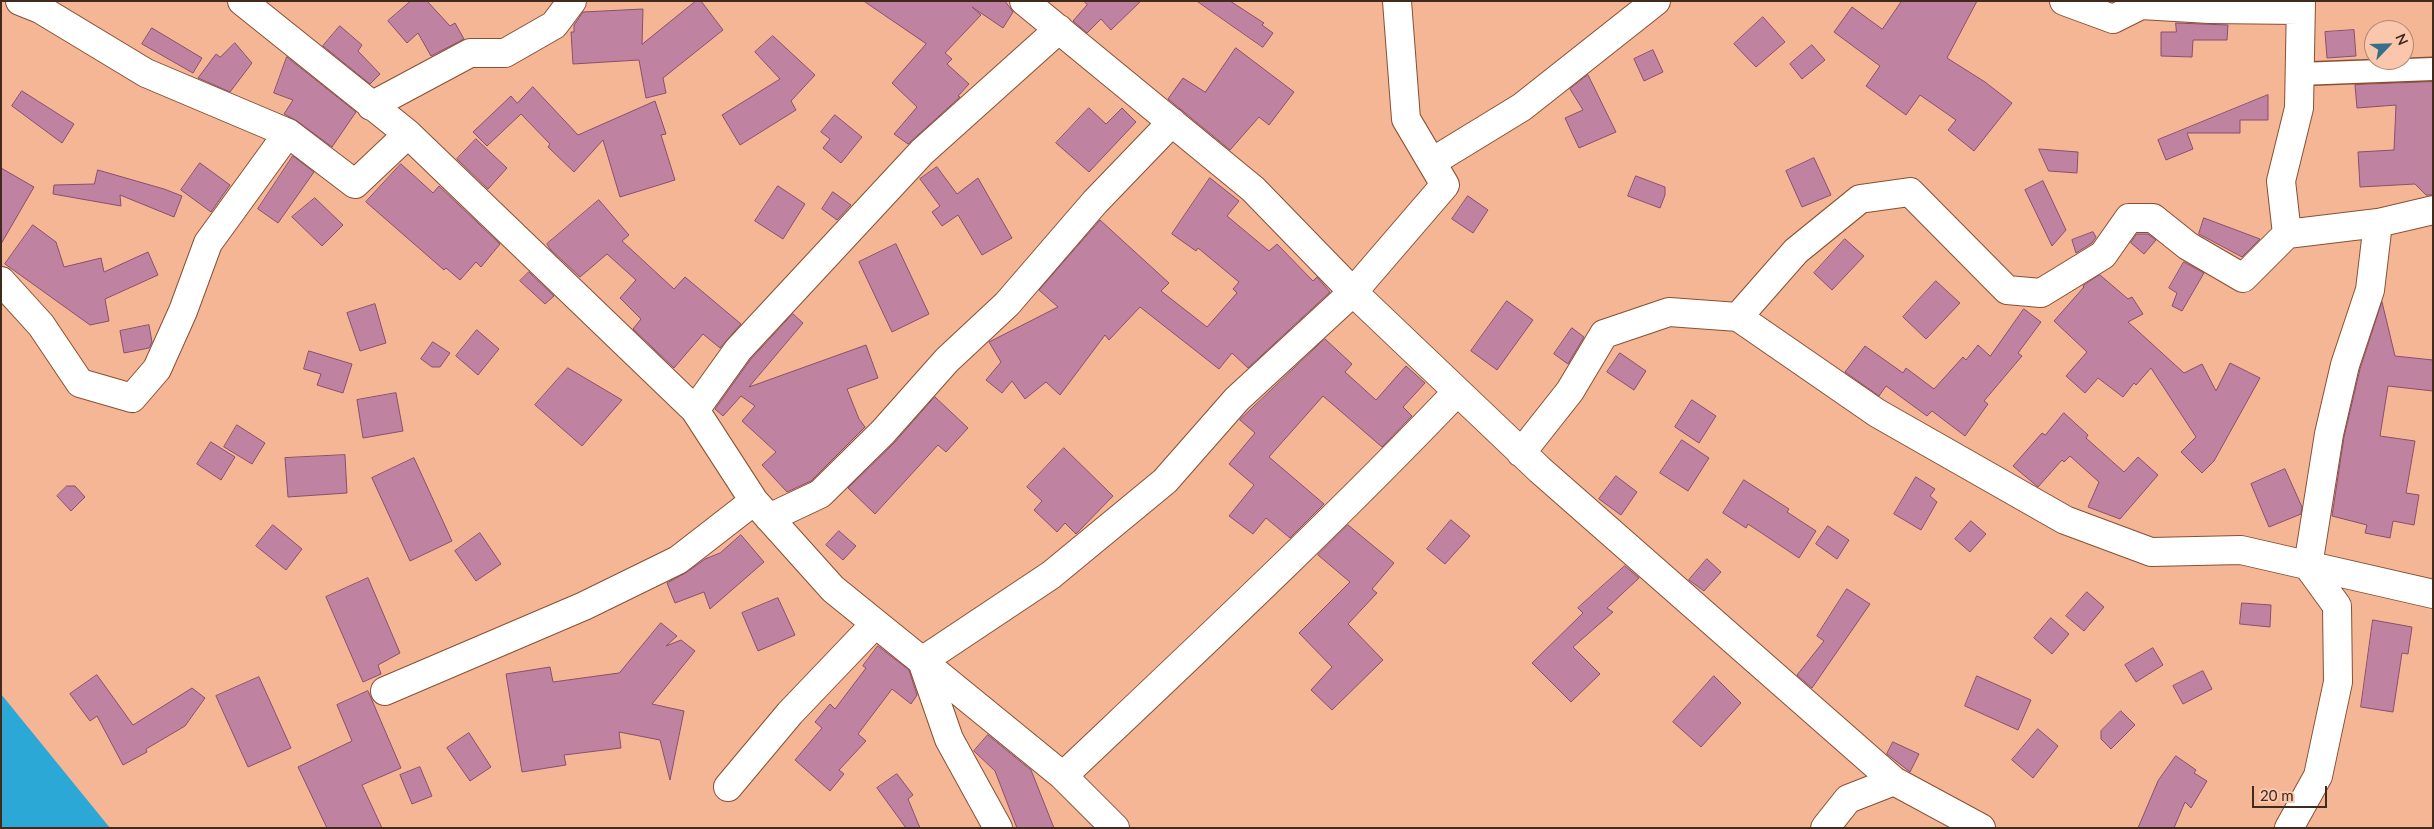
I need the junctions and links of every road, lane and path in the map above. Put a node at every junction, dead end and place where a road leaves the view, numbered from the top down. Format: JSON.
{"nodes":[{"id":1,"x":20,"y":1,"type":"edge"},
{"id":2,"x":242,"y":1,"type":"edge"},
{"id":3,"x":572,"y":1,"type":"edge"},
{"id":4,"x":1024,"y":1,"type":"edge"},
{"id":5,"x":1397,"y":1,"type":"edge"},
{"id":6,"x":1656,"y":1,"type":"edge"},
{"id":7,"x":2064,"y":1,"type":"edge"},
{"id":8,"x":2301,"y":6,"type":"edge"},
{"id":9,"x":1060,"y":29,"type":"junction"},
{"id":10,"x":2433,"y":69,"type":"edge"},
{"id":11,"x":2299,"y":74,"type":"junction"},
{"id":12,"x":371,"y":106,"type":"junction"},
{"id":13,"x":1172,"y":122,"type":"junction"},
{"id":14,"x":288,"y":134,"type":"junction"},
{"id":15,"x":408,"y":134,"type":"junction"},
{"id":16,"x":1432,"y":162,"type":"junction"},
{"id":17,"x":2433,"y":210,"type":"edge"},
{"id":18,"x":2378,"y":223,"type":"junction"},
{"id":19,"x":2287,"y":234,"type":"junction"},
{"id":20,"x":1,"y":281,"type":"edge"},
{"id":21,"x":1352,"y":292,"type":"junction"},
{"id":22,"x":1738,"y":318,"type":"junction"},
{"id":23,"x":1457,"y":392,"type":"junction"},
{"id":24,"x":695,"y":410,"type":"junction"},
{"id":25,"x":1522,"y":453,"type":"junction"},
{"id":26,"x":762,"y":510,"type":"junction"},
{"id":27,"x":2308,"y":566,"type":"junction"},
{"id":28,"x":2433,"y":594,"type":"edge"},
{"id":29,"x":875,"y":624,"type":"junction"},
{"id":30,"x":922,"y":661,"type":"junction"},
{"id":31,"x":385,"y":691,"type":"dead end"},
{"id":32,"x":1063,"y":776,"type":"junction"},
{"id":33,"x":1894,"y":781,"type":"junction"},
{"id":34,"x":728,"y":787,"type":"dead end"},
{"id":35,"x":998,"y":828,"type":"edge"},
{"id":36,"x":1115,"y":828,"type":"edge"},
{"id":37,"x":1825,"y":828,"type":"edge"},
{"id":38,"x":1981,"y":828,"type":"edge"},
{"id":39,"x":2289,"y":828,"type":"edge"}],
"edges":[{"from":1,"to":14,"type":"street"},
{"from":2,"to":12,"type":"street"},
{"from":3,"to":12,"type":"street"},
{"from":4,"to":9,"type":"street"},
{"from":5,"to":16,"type":"street"},
{"from":6,"to":16,"type":"street"},
{"from":7,"to":8,"type":"street"},
{"from":8,"to":11,"type":"street"},
{"from":9,"to":13,"type":"street"},
{"from":9,"to":24,"type":"street"},
{"from":10,"to":11,"type":"street"},
{"from":11,"to":19,"type":"street"},
{"from":12,"to":15,"type":"street"},
{"from":13,"to":21,"type":"street"},
{"from":13,"to":26,"type":"street"},
{"from":14,"to":15,"type":"street"},
{"from":14,"to":20,"type":"street"},
{"from":15,"to":24,"type":"street"},
{"from":16,"to":21,"type":"street"},
{"from":17,"to":18,"type":"street"},
{"from":18,"to":19,"type":"street"},
{"from":18,"to":27,"type":"street"},
{"from":19,"to":22,"type":"street"},
{"from":21,"to":23,"type":"street"},
{"from":21,"to":30,"type":"street"},
{"from":22,"to":25,"type":"street"},
{"from":22,"to":27,"type":"street"},
{"from":23,"to":25,"type":"street"},
{"from":23,"to":32,"type":"street"},
{"from":24,"to":26,"type":"street"},
{"from":25,"to":33,"type":"street"},
{"from":26,"to":29,"type":"street"},
{"from":26,"to":31,"type":"street"},
{"from":27,"to":28,"type":"street"},
{"from":27,"to":39,"type":"street"},
{"from":29,"to":30,"type":"street"},
{"from":29,"to":34,"type":"street"},
{"from":30,"to":32,"type":"street"},
{"from":30,"to":35,"type":"street"},
{"from":32,"to":36,"type":"street"},
{"from":33,"to":37,"type":"street"},
{"from":33,"to":38,"type":"street"}]}
